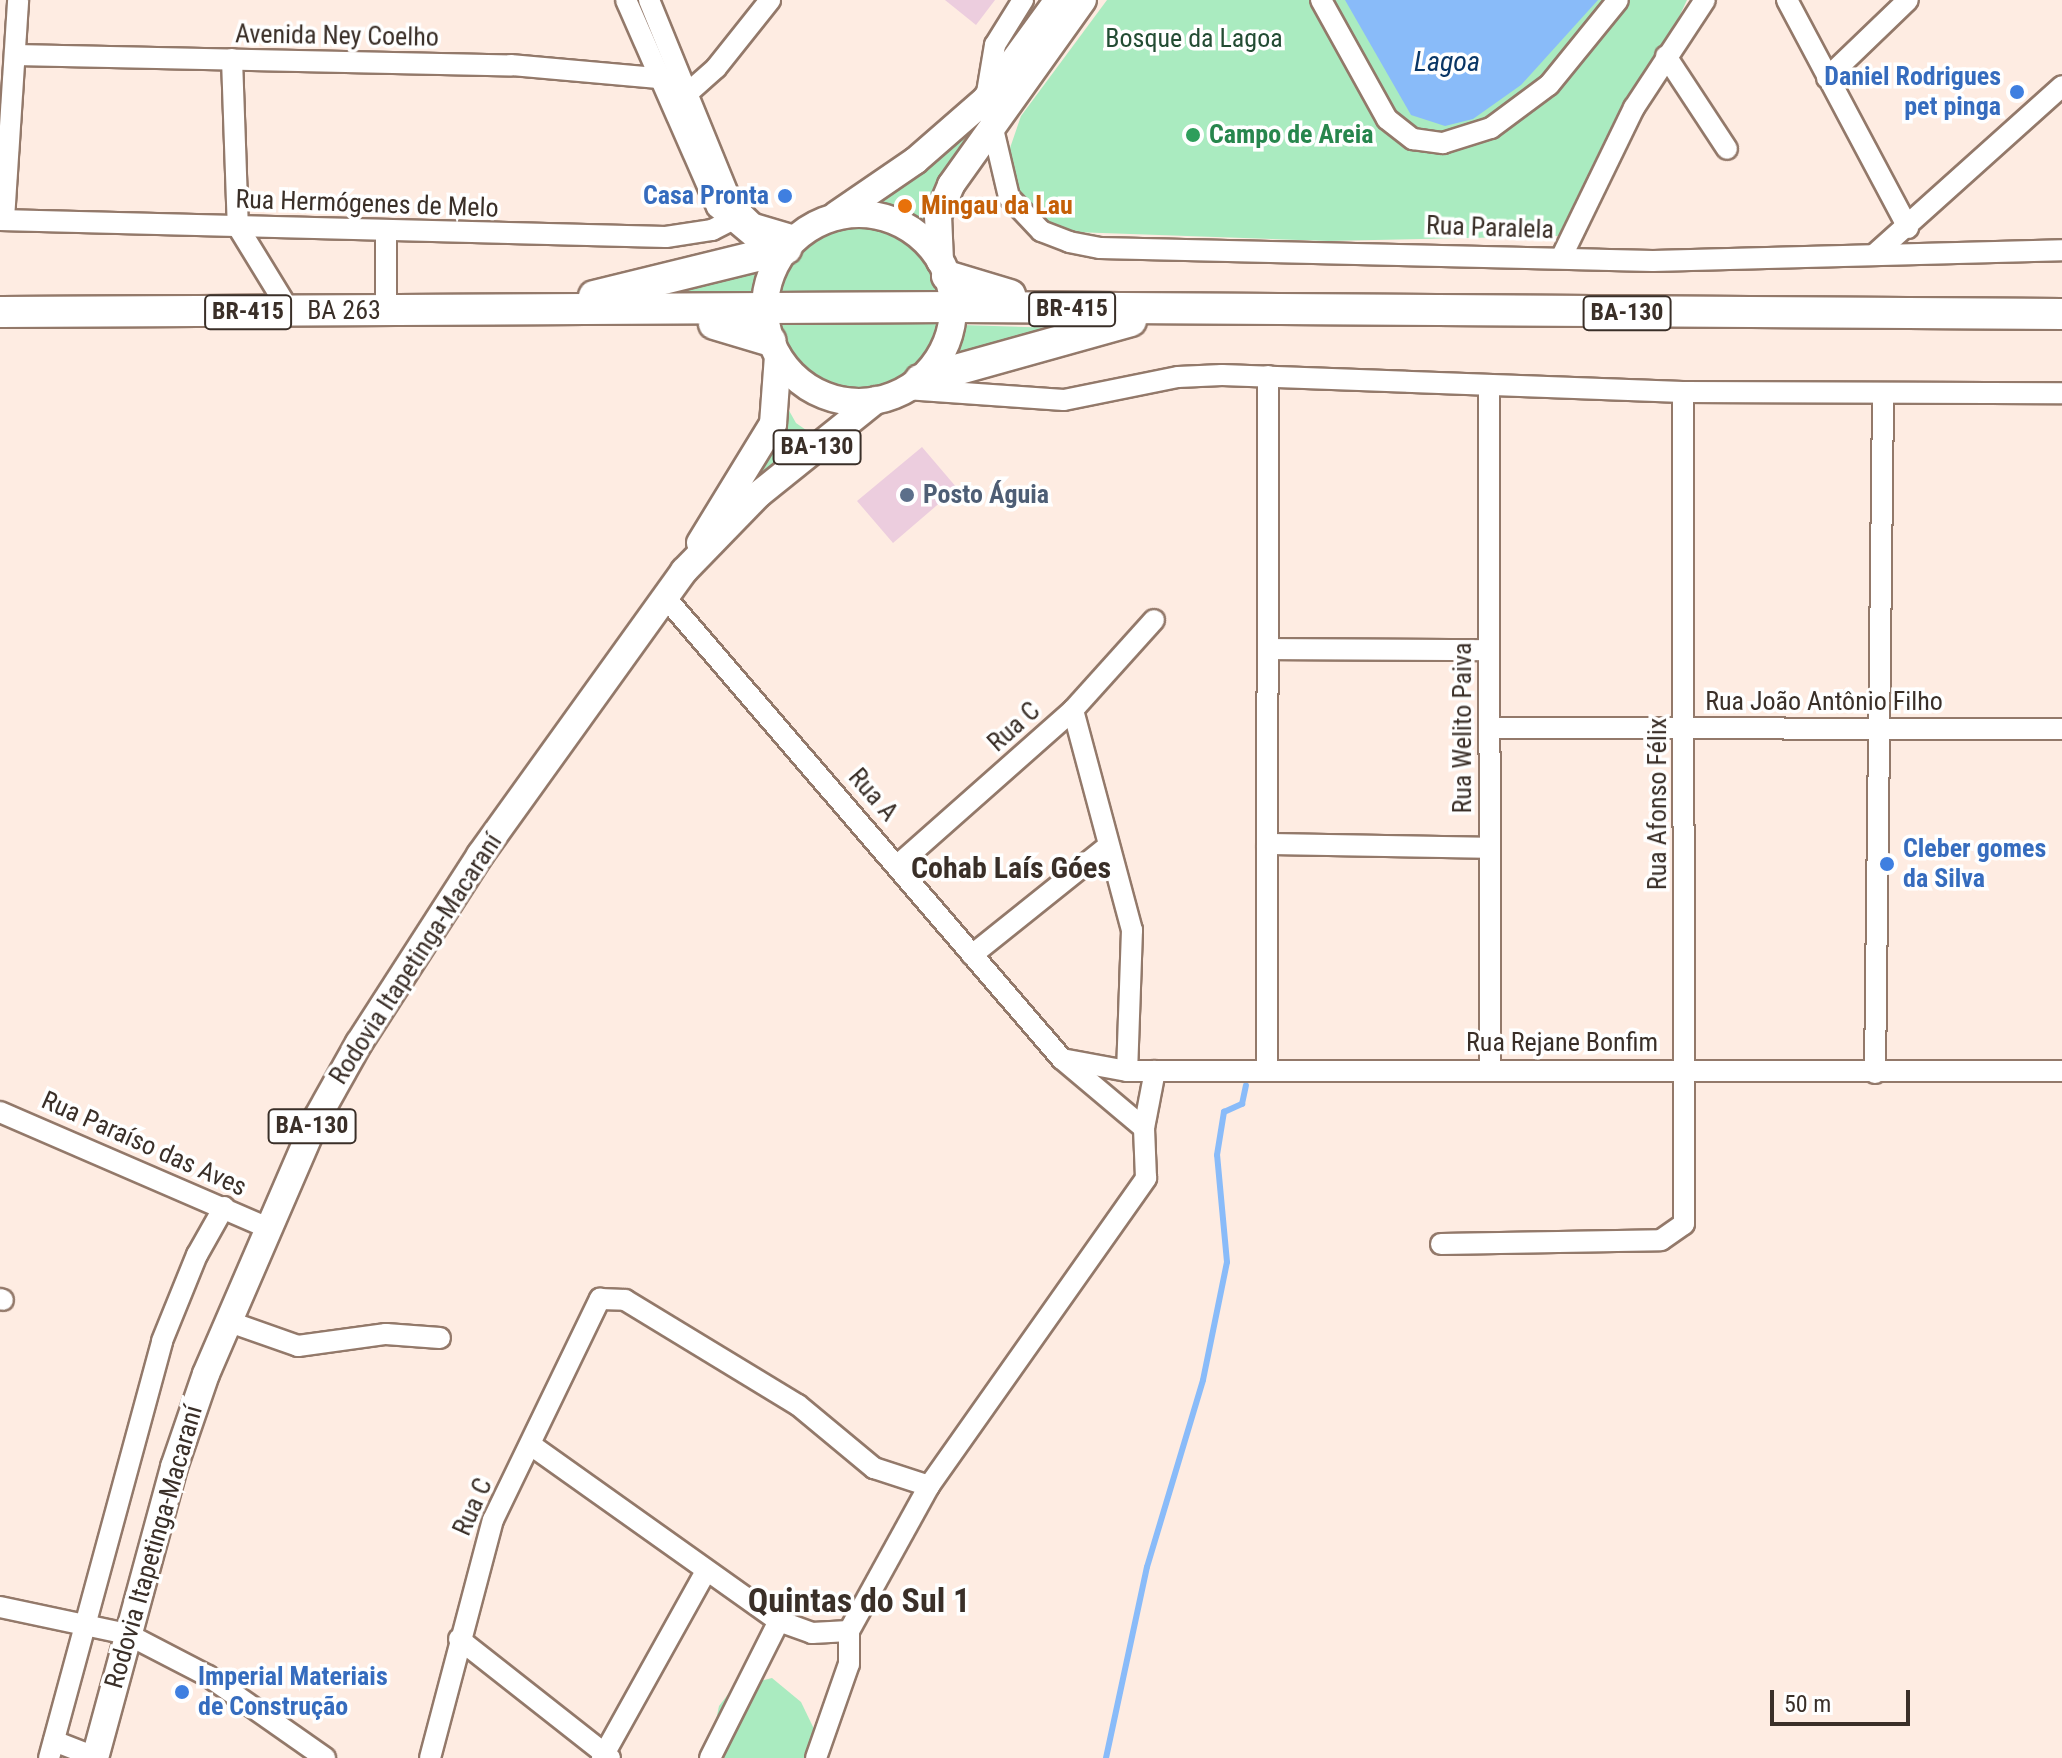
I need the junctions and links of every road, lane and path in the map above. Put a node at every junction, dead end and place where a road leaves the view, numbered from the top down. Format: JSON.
{"nodes":[{"id":1,"x":18,"y":0,"type":"edge"},
{"id":2,"x":626,"y":0,"type":"edge"},
{"id":3,"x":649,"y":0,"type":"edge"},
{"id":4,"x":770,"y":0,"type":"edge"},
{"id":5,"x":1023,"y":0,"type":"edge"},
{"id":6,"x":1058,"y":0,"type":"edge"},
{"id":7,"x":1083,"y":0,"type":"edge"},
{"id":8,"x":1321,"y":0,"type":"edge"},
{"id":9,"x":1618,"y":0,"type":"edge"},
{"id":10,"x":1705,"y":0,"type":"edge"},
{"id":11,"x":1787,"y":0,"type":"edge"},
{"id":12,"x":1908,"y":0,"type":"edge"},
{"id":13,"x":8,"y":32,"type":"edge"},
{"id":14,"x":15,"y":55,"type":"junction"},
{"id":15,"x":1666,"y":56,"type":"junction"},
{"id":16,"x":232,"y":59,"type":"junction"},
{"id":17,"x":658,"y":78,"type":"junction"},
{"id":18,"x":1827,"y":78,"type":"junction"},
{"id":19,"x":2062,"y":86,"type":"edge"},
{"id":20,"x":986,"y":99,"type":"junction"},
{"id":21,"x":678,"y":101,"type":"junction"},
{"id":22,"x":993,"y":125,"type":"junction"},
{"id":23,"x":1727,"y":149,"type":"dead end"},
{"id":24,"x":736,"y":219,"type":"junction"},
{"id":25,"x":2,"y":220,"type":"edge"},
{"id":26,"x":826,"y":221,"type":"junction"},
{"id":27,"x":238,"y":227,"type":"junction"},
{"id":28,"x":1908,"y":228,"type":"junction"},
{"id":29,"x":386,"y":231,"type":"junction"},
{"id":30,"x":791,"y":244,"type":"junction"},
{"id":31,"x":2062,"y":250,"type":"edge"},
{"id":32,"x":1875,"y":254,"type":"junction"},
{"id":33,"x":1562,"y":256,"type":"junction"},
{"id":34,"x":944,"y":268,"type":"junction"},
{"id":35,"x":953,"y":307,"type":"junction"},
{"id":36,"x":1191,"y":308,"type":"junction"},
{"id":37,"x":496,"y":310,"type":"junction"},
{"id":38,"x":386,"y":311,"type":"junction"},
{"id":39,"x":765,"y":311,"type":"junction"},
{"id":40,"x":0,"y":312,"type":"edge"},
{"id":41,"x":290,"y":312,"type":"junction"},
{"id":42,"x":2062,"y":314,"type":"edge"},
{"id":43,"x":774,"y":349,"type":"junction"},
{"id":44,"x":1268,"y":376,"type":"junction"},
{"id":45,"x":913,"y":384,"type":"junction"},
{"id":46,"x":1489,"y":387,"type":"junction"},
{"id":47,"x":1683,"y":392,"type":"junction"},
{"id":48,"x":2062,"y":393,"type":"edge"},
{"id":49,"x":1883,"y":394,"type":"junction"},
{"id":50,"x":876,"y":400,"type":"junction"},
{"id":51,"x":684,"y":571,"type":"junction"},
{"id":52,"x":665,"y":597,"type":"junction"},
{"id":53,"x":1154,"y":620,"type":"dead end"},
{"id":54,"x":1268,"y":649,"type":"junction"},
{"id":55,"x":1489,"y":650,"type":"junction"},
{"id":56,"x":1073,"y":710,"type":"junction"},
{"id":57,"x":1489,"y":728,"type":"junction"},
{"id":58,"x":1684,"y":728,"type":"junction"},
{"id":59,"x":1879,"y":728,"type":"junction"},
{"id":60,"x":2062,"y":729,"type":"edge"},
{"id":61,"x":1267,"y":844,"type":"junction"},
{"id":62,"x":1108,"y":846,"type":"junction"},
{"id":63,"x":1489,"y":848,"type":"junction"},
{"id":64,"x":899,"y":864,"type":"junction"},
{"id":65,"x":972,"y":955,"type":"junction"},
{"id":66,"x":1062,"y":1059,"type":"junction"},
{"id":67,"x":1267,"y":1068,"type":"junction"},
{"id":68,"x":1686,"y":1069,"type":"junction"},
{"id":69,"x":1490,"y":1070,"type":"junction"},
{"id":70,"x":1127,"y":1071,"type":"junction"},
{"id":71,"x":1155,"y":1071,"type":"junction"},
{"id":72,"x":2062,"y":1071,"type":"edge"},
{"id":73,"x":1875,"y":1073,"type":"junction"},
{"id":74,"x":0,"y":1112,"type":"edge"},
{"id":75,"x":1144,"y":1128,"type":"junction"},
{"id":76,"x":224,"y":1207,"type":"junction"},
{"id":77,"x":266,"y":1227,"type":"junction"},
{"id":78,"x":1441,"y":1244,"type":"dead end"},
{"id":79,"x":227,"y":1321,"type":"junction"},
{"id":80,"x":440,"y":1338,"type":"dead end"},
{"id":81,"x":531,"y":1445,"type":"junction"},
{"id":82,"x":929,"y":1486,"type":"junction"},
{"id":83,"x":705,"y":1573,"type":"junction"},
{"id":84,"x":0,"y":1607,"type":"edge"},
{"id":85,"x":779,"y":1621,"type":"junction"},
{"id":86,"x":87,"y":1625,"type":"junction"},
{"id":87,"x":849,"y":1631,"type":"junction"},
{"id":88,"x":127,"y":1634,"type":"junction"},
{"id":89,"x":459,"y":1639,"type":"junction"},
{"id":90,"x":52,"y":1749,"type":"edge"},
{"id":91,"x":95,"y":1757,"type":"edge"},
{"id":92,"x":606,"y":1757,"type":"edge"},
{"id":93,"x":325,"y":1758,"type":"edge"},
{"id":94,"x":430,"y":1758,"type":"edge"},
{"id":95,"x":710,"y":1758,"type":"edge"},
{"id":96,"x":816,"y":1758,"type":"edge"}],
"edges":[{"from":1,"to":13,"type":"street"},
{"from":2,"to":17,"type":"street"},
{"from":3,"to":21,"type":"street"},
{"from":4,"to":21,"type":"street"},
{"from":5,"to":20,"type":"street"},
{"from":6,"to":20,"type":"main road"},
{"from":7,"to":22,"type":"main road"},
{"from":8,"to":9,"type":"street"},
{"from":10,"to":15,"type":"street"},
{"from":11,"to":18,"type":"street"},
{"from":12,"to":18,"type":"street"},
{"from":13,"to":14,"type":"street"},
{"from":14,"to":16,"type":"street","name":"Avenida Ney Coelho"},
{"from":14,"to":25,"type":"street"},
{"from":15,"to":23,"type":"street"},
{"from":15,"to":33,"type":"street"},
{"from":16,"to":17,"type":"street","name":"Avenida Ney Coelho"},
{"from":16,"to":27,"type":"street"},
{"from":17,"to":21,"type":"street"},
{"from":18,"to":28,"type":"street"},
{"from":19,"to":28,"type":"street"},
{"from":20,"to":22,"type":"street","name":"Rua Paralela"},
{"from":20,"to":26,"type":"main road"},
{"from":21,"to":24,"type":"street"},
{"from":22,"to":33,"type":"street","name":"Rua Paralela"},
{"from":22,"to":34,"type":"main road"},
{"from":24,"to":29,"type":"street","name":"Rua Hermógenes de Melo"},
{"from":24,"to":30,"type":"street"},
{"from":25,"to":27,"type":"street","name":"Rua Hermógenes de Melo"},
{"from":26,"to":30,"type":"main road"},
{"from":26,"to":34,"type":"main road"},
{"from":27,"to":29,"type":"street","name":"Rua Hermógenes de Melo"},
{"from":27,"to":41,"type":"street"},
{"from":28,"to":32,"type":"street"},
{"from":29,"to":38,"type":"street"},
{"from":30,"to":37,"type":"highway"},
{"from":30,"to":39,"type":"main road"},
{"from":31,"to":32,"type":"street","name":"Rua Paralela"},
{"from":32,"to":33,"type":"street","name":"Rua Paralela"},
{"from":34,"to":35,"type":"main road"},
{"from":34,"to":36,"type":"highway"},
{"from":35,"to":36,"type":"highway","number":"BR-415"},
{"from":35,"to":39,"type":"highway","number":"BR-415"},
{"from":35,"to":45,"type":"main road"},
{"from":36,"to":42,"type":"highway","number":"BA-130"},
{"from":36,"to":45,"type":"highway"},
{"from":37,"to":38,"type":"highway","name":"BA 263","number":"BR-415"},
{"from":37,"to":39,"type":"highway","number":"BR-415"},
{"from":37,"to":43,"type":"highway"},
{"from":38,"to":41,"type":"highway","name":"BA 263","number":"BR-415"},
{"from":39,"to":43,"type":"main road"},
{"from":40,"to":41,"type":"highway","name":"BA 263","number":"BR-415"},
{"from":43,"to":50,"type":"main road"},
{"from":43,"to":51,"type":"main road"},
{"from":44,"to":45,"type":"street"},
{"from":44,"to":46,"type":"street"},
{"from":44,"to":54,"type":"street"},
{"from":45,"to":50,"type":"main road"},
{"from":46,"to":47,"type":"street"},
{"from":46,"to":55,"type":"street","name":"Rua Welito Paiva"},
{"from":47,"to":49,"type":"street"},
{"from":47,"to":58,"type":"street","name":"Rua Afonso Félix"},
{"from":48,"to":49,"type":"street"},
{"from":49,"to":59,"type":"street"},
{"from":50,"to":51,"type":"main road","name":"Rodovia Itapetinga-Macaraní","number":"BA-130"},
{"from":51,"to":52,"type":"main road","name":"Rodovia Itapetinga-Macaraní","number":"BA-130"},
{"from":52,"to":64,"type":"street","name":"Rua A"},
{"from":52,"to":77,"type":"main road","name":"Rodovia Itapetinga-Macaraní","number":"BA-130"},
{"from":53,"to":56,"type":"street","name":"Rua C"},
{"from":54,"to":55,"type":"street"},
{"from":54,"to":61,"type":"street"},
{"from":55,"to":57,"type":"street","name":"Rua Welito Paiva"},
{"from":56,"to":62,"type":"street"},
{"from":56,"to":64,"type":"street","name":"Rua C"},
{"from":57,"to":58,"type":"street","name":"Rua João Antônio Filho"},
{"from":57,"to":63,"type":"street","name":"Rua Welito Paiva"},
{"from":58,"to":59,"type":"street","name":"Rua João Antônio Filho"},
{"from":58,"to":68,"type":"street","name":"Rua Afonso Félix"},
{"from":59,"to":60,"type":"street","name":"Rua João Antônio Filho"},
{"from":59,"to":73,"type":"street"},
{"from":61,"to":63,"type":"street"},
{"from":61,"to":67,"type":"street"},
{"from":62,"to":65,"type":"street"},
{"from":62,"to":70,"type":"street"},
{"from":63,"to":69,"type":"street","name":"Rua Welito Paiva"},
{"from":64,"to":65,"type":"street","name":"Rua A"},
{"from":65,"to":66,"type":"street","name":"Rua A"},
{"from":66,"to":70,"type":"street","name":"Rua Rejane Bonfim"},
{"from":66,"to":75,"type":"street","name":"Rua A"},
{"from":67,"to":69,"type":"street","name":"Rua Rejane Bonfim"},
{"from":67,"to":71,"type":"street","name":"Rua Rejane Bonfim"},
{"from":68,"to":69,"type":"street","name":"Rua Rejane Bonfim"},
{"from":68,"to":73,"type":"street","name":"Rua Rejane Bonfim"},
{"from":68,"to":78,"type":"street","name":"Rua Afonso Félix"},
{"from":70,"to":71,"type":"street","name":"Rua Rejane Bonfim"},
{"from":71,"to":75,"type":"street"},
{"from":72,"to":73,"type":"street","name":"Rua Rejane Bonfim"},
{"from":74,"to":76,"type":"street","name":"Rua Paraíso das Aves"},
{"from":75,"to":82,"type":"street"},
{"from":76,"to":77,"type":"street","name":"Rua Paraíso das Aves"},
{"from":76,"to":86,"type":"street","name":"Rodovia Itapetinga-Macaraní"},
{"from":77,"to":79,"type":"main road","name":"Rodovia Itapetinga-Macaraní","number":"BA-130"},
{"from":79,"to":80,"type":"street"},
{"from":79,"to":88,"type":"main road","name":"Rodovia Itapetinga-Macaraní","number":"BA-130"},
{"from":81,"to":82,"type":"street","name":"Rua C"},
{"from":81,"to":83,"type":"street"},
{"from":81,"to":89,"type":"street","name":"Rua C"},
{"from":82,"to":87,"type":"street"},
{"from":83,"to":85,"type":"street"},
{"from":83,"to":92,"type":"street"},
{"from":84,"to":86,"type":"street"},
{"from":85,"to":87,"type":"street"},
{"from":85,"to":95,"type":"street"},
{"from":86,"to":88,"type":"street"},
{"from":86,"to":90,"type":"street","name":"Rodovia Itapetinga-Macaraní"},
{"from":87,"to":96,"type":"street"},
{"from":88,"to":91,"type":"main road","name":"Rodovia Itapetinga-Macaraní","number":"BA-130"},
{"from":88,"to":93,"type":"street"},
{"from":89,"to":92,"type":"street"},
{"from":89,"to":94,"type":"street","name":"Rua C"},
{"from":90,"to":91,"type":"street"}]}
